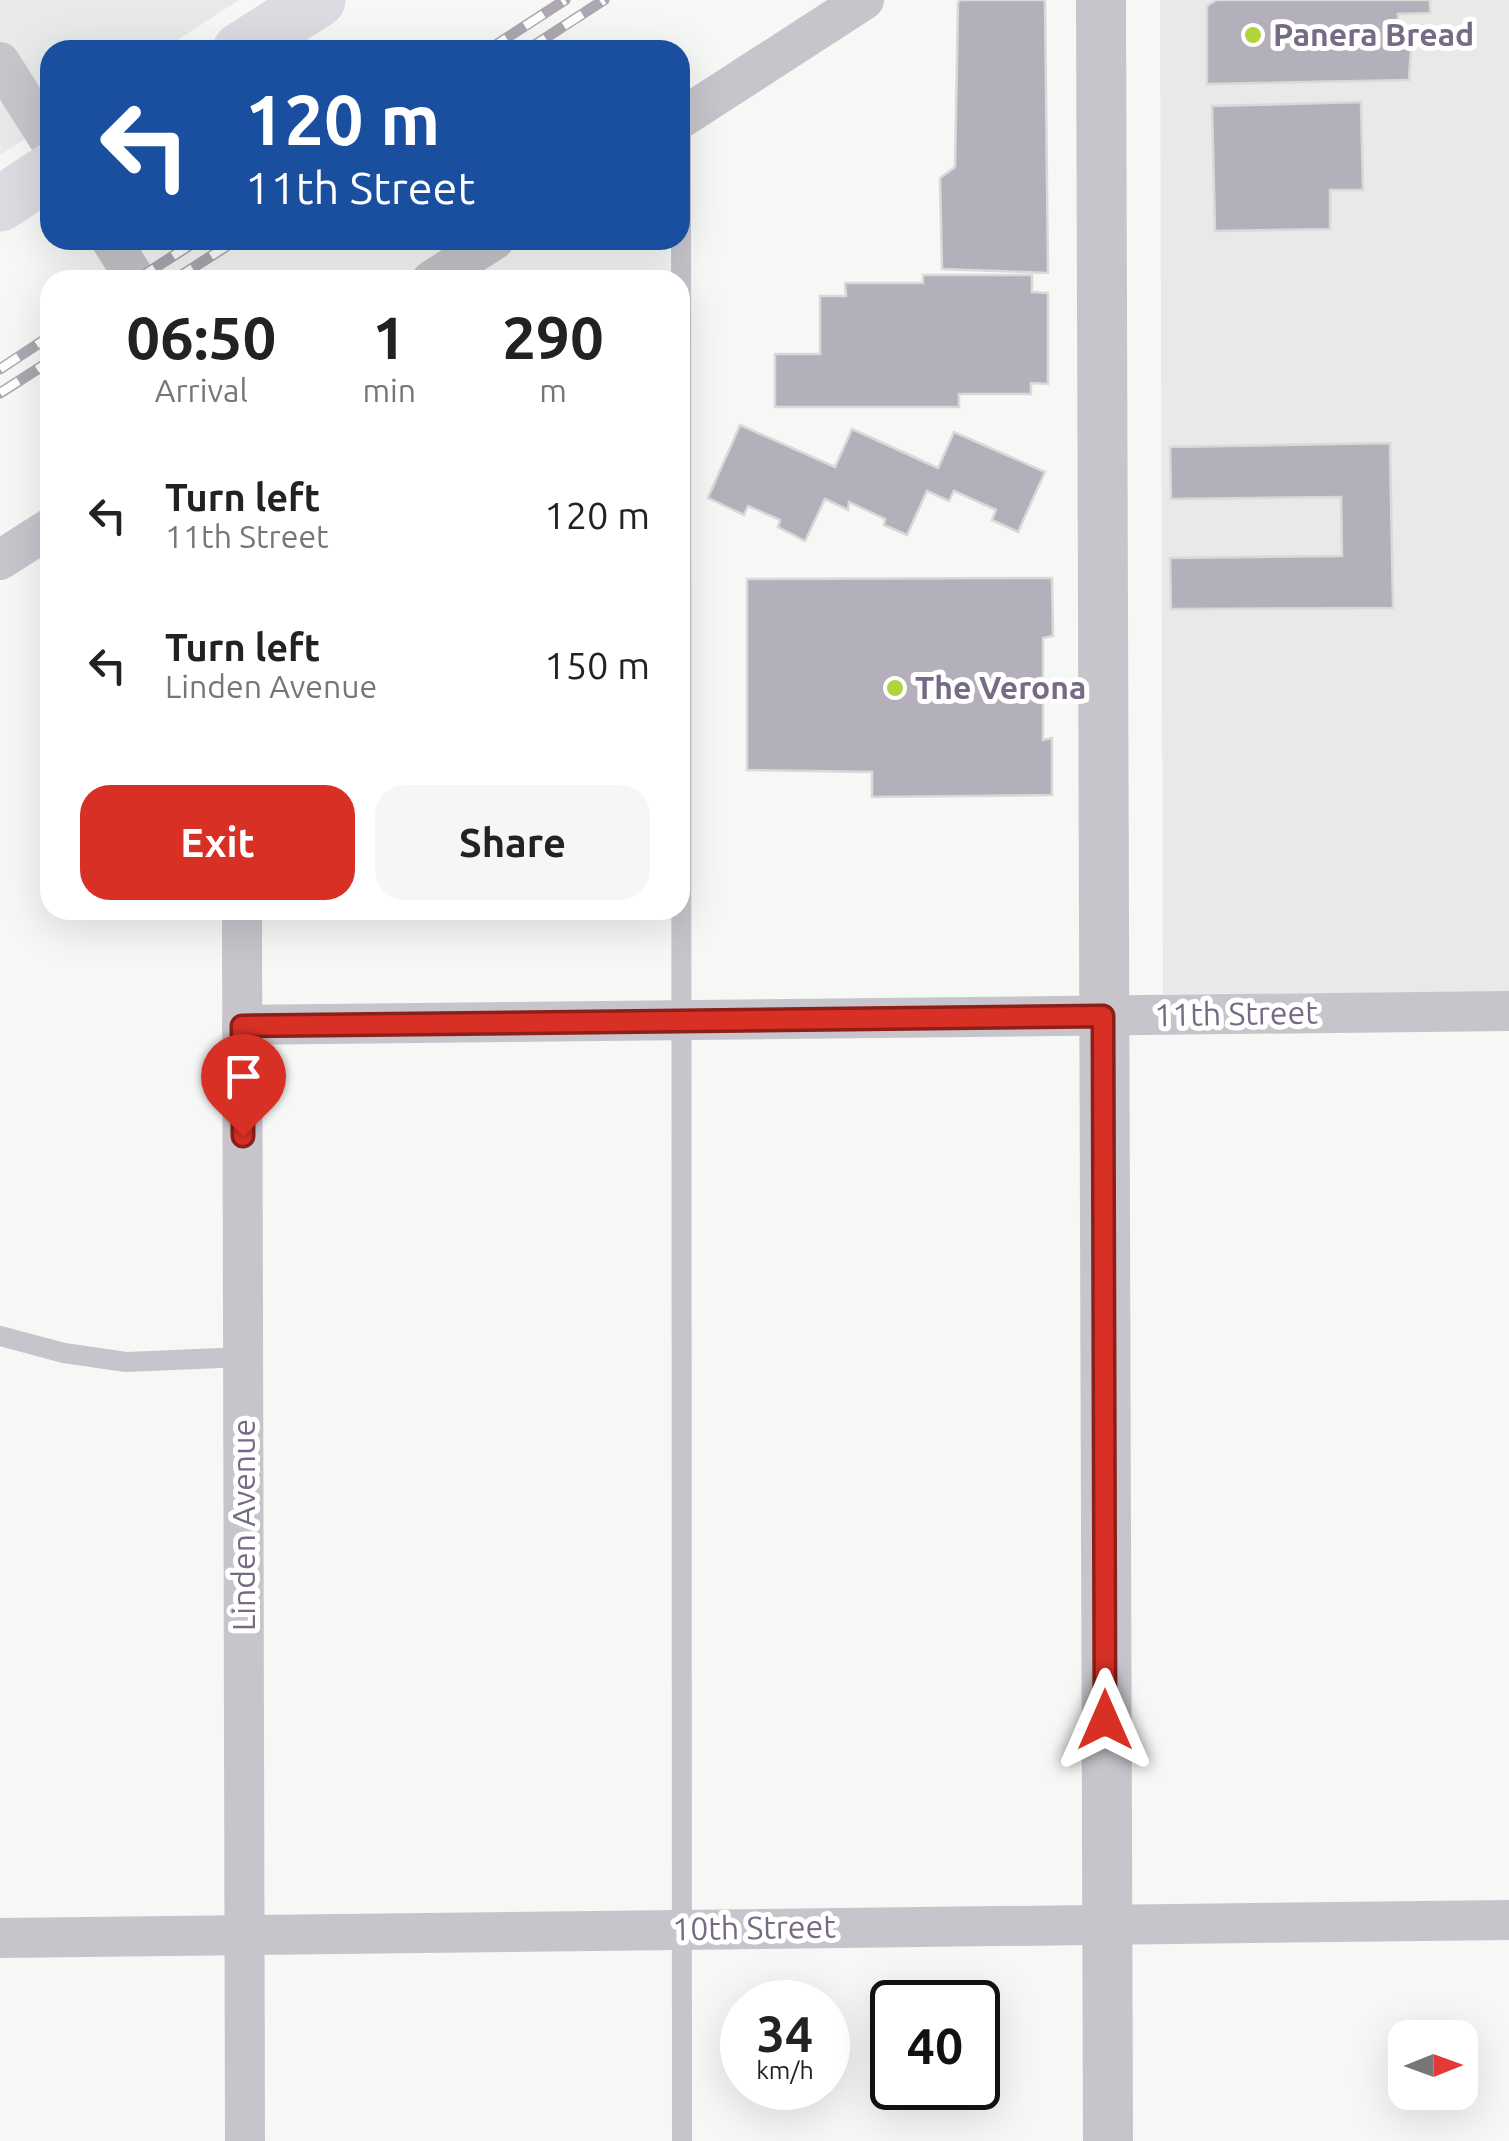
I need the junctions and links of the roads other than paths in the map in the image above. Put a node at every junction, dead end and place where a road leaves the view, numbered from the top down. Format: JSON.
{"nodes":[{"id":1,"x":318,"y":0,"type":"edge"},
{"id":2,"x":864,"y":0,"type":"edge"},
{"id":3,"x":1101,"y":0,"type":"edge"},
{"id":4,"x":256,"y":40,"type":"edge"},
{"id":5,"x":0,"y":62,"type":"edge"},
{"id":6,"x":690,"y":113,"type":"edge"},
{"id":7,"x":40,"y":125,"type":"edge"},
{"id":8,"x":40,"y":178,"type":"edge"},
{"id":9,"x":0,"y":204,"type":"edge"},
{"id":10,"x":478,"y":250,"type":"edge"},
{"id":11,"x":448,"y":270,"type":"edge"},
{"id":12,"x":40,"y":534,"type":"edge"},
{"id":13,"x":0,"y":560,"type":"edge"},
{"id":14,"x":242,"y":920,"type":"edge"},
{"id":15,"x":682,"y":920,"type":"edge"},
{"id":16,"x":1509,"y":1011,"type":"edge"},
{"id":17,"x":1103,"y":1016,"type":"junction"},
{"id":18,"x":682,"y":1021,"type":"junction"},
{"id":19,"x":242,"y":1026,"type":"junction"},
{"id":20,"x":0,"y":1336,"type":"edge"},
{"id":21,"x":244,"y":1358,"type":"junction"},
{"id":22,"x":1509,"y":1920,"type":"edge"},
{"id":23,"x":1106,"y":1924,"type":"junction"},
{"id":24,"x":682,"y":1928,"type":"junction"},
{"id":25,"x":245,"y":1933,"type":"junction"},
{"id":26,"x":0,"y":1938,"type":"edge"},
{"id":27,"x":246,"y":2141,"type":"edge"},
{"id":28,"x":682,"y":2141,"type":"edge"},
{"id":29,"x":1108,"y":2141,"type":"edge"}],
"edges":[{"from":1,"to":4,"type":"main road"},
{"from":2,"to":6,"type":"street"},
{"from":3,"to":17,"type":"street"},
{"from":5,"to":7,"type":"street"},
{"from":8,"to":9,"type":"main road"},
{"from":10,"to":11,"type":"street"},
{"from":12,"to":13,"type":"street"},
{"from":14,"to":19,"type":"street","name":"Linden Avenue"},
{"from":15,"to":18,"type":"lane"},
{"from":16,"to":17,"type":"street","name":"11th Street"},
{"from":17,"to":18,"type":"street","name":"11th Street"},
{"from":17,"to":23,"type":"street"},
{"from":18,"to":19,"type":"street","name":"11th Street"},
{"from":18,"to":24,"type":"lane"},
{"from":19,"to":21,"type":"street","name":"Linden Avenue"},
{"from":20,"to":21,"type":"lane"},
{"from":21,"to":25,"type":"street","name":"Linden Avenue"},
{"from":22,"to":23,"type":"street","name":"10th Street"},
{"from":23,"to":24,"type":"street","name":"10th Street"},
{"from":23,"to":29,"type":"street"},
{"from":24,"to":25,"type":"street","name":"10th Street"},
{"from":24,"to":28,"type":"lane"},
{"from":25,"to":26,"type":"street","name":"10th Street"},
{"from":25,"to":27,"type":"street","name":"Linden Avenue"}]}
